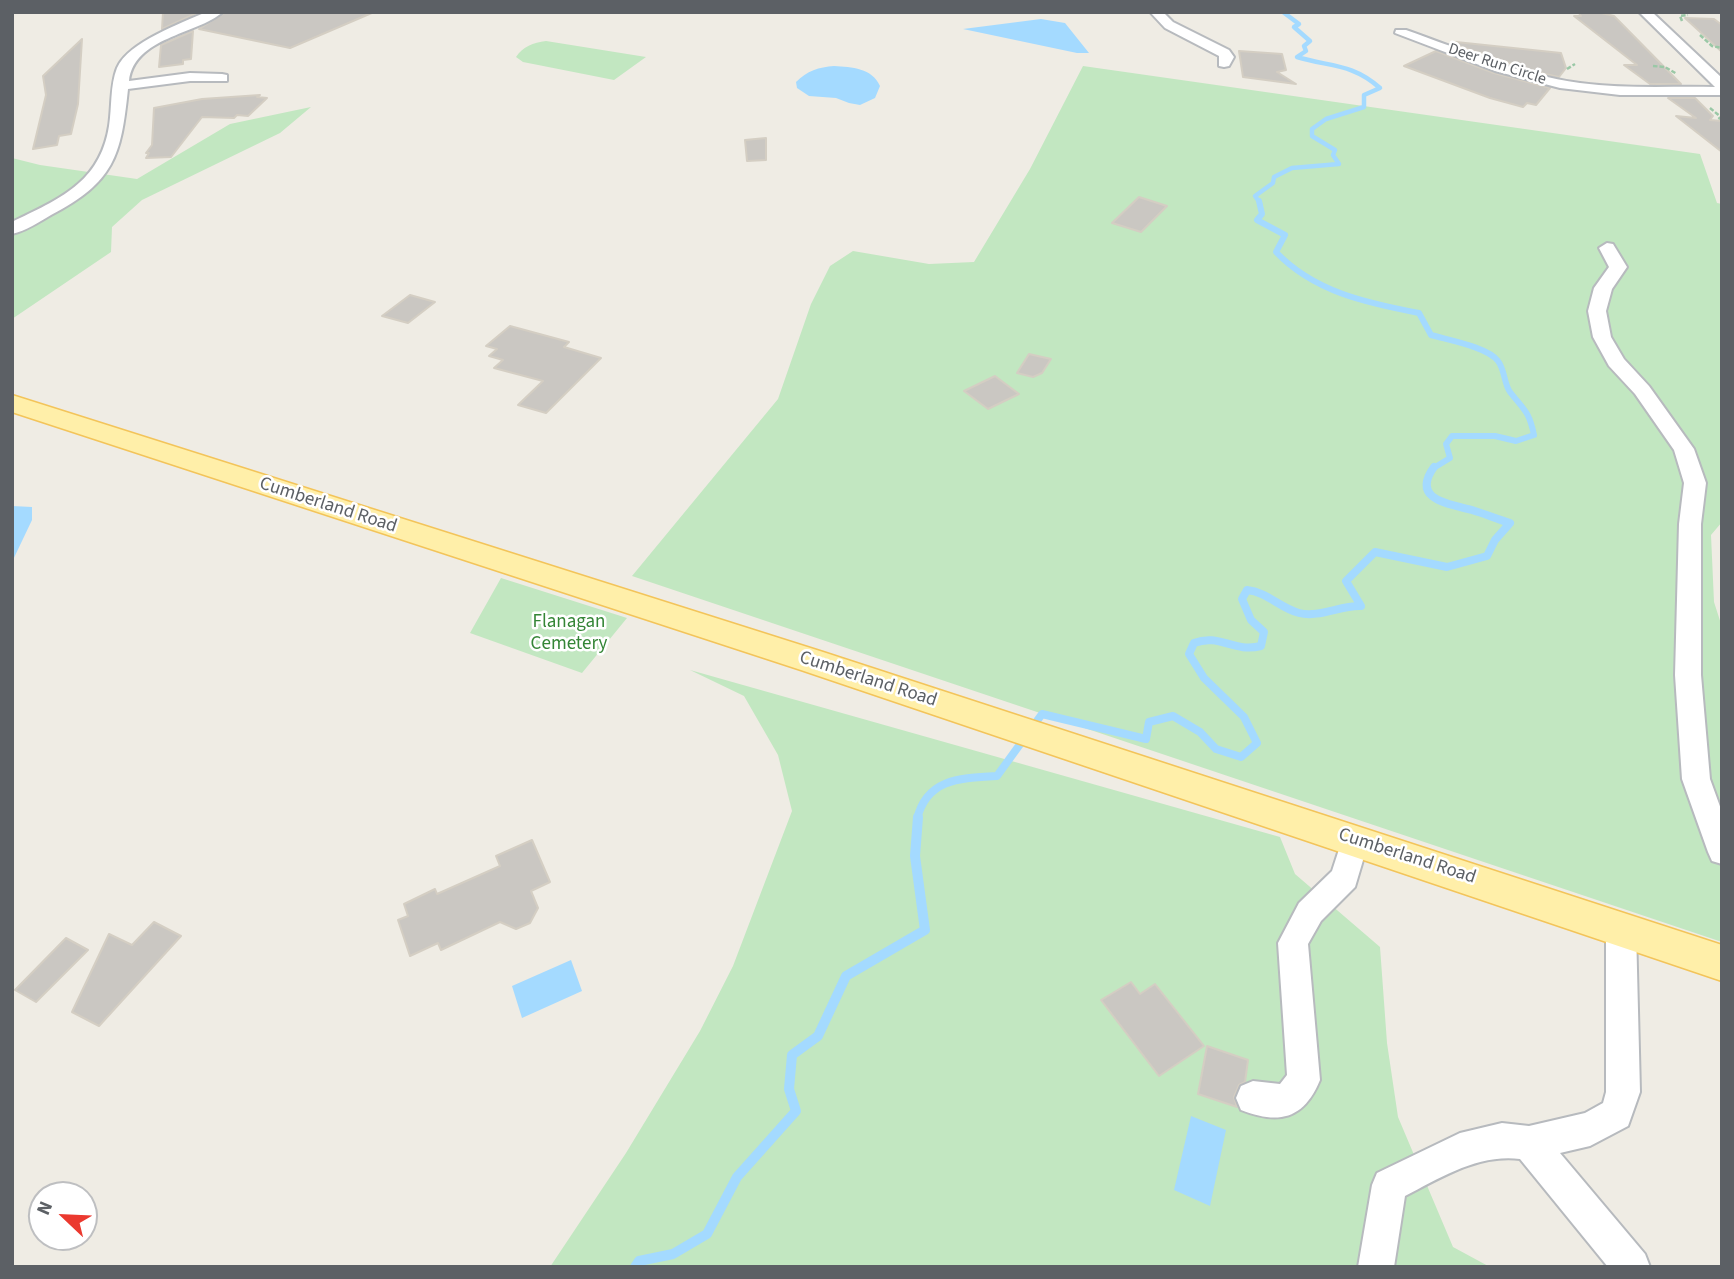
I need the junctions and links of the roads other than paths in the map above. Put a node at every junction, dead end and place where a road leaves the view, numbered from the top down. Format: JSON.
{"nodes":[{"id":1,"x":217,"y":12,"type":"edge"},
{"id":2,"x":1156,"y":12,"type":"edge"},
{"id":3,"x":1645,"y":12,"type":"edge"},
{"id":4,"x":1401,"y":33,"type":"dead end"},
{"id":5,"x":1224,"y":63,"type":"dead end"},
{"id":6,"x":222,"y":78,"type":"dead end"},
{"id":7,"x":121,"y":86,"type":"junction"},
{"id":8,"x":1722,"y":86,"type":"edge"},
{"id":9,"x":1722,"y":92,"type":"edge"},
{"id":10,"x":12,"y":229,"type":"edge"},
{"id":11,"x":1607,"y":248,"type":"dead end"},
{"id":12,"x":12,"y":403,"type":"edge"},
{"id":13,"x":1355,"y":840,"type":"junction"},
{"id":14,"x":1722,"y":852,"type":"edge"},
{"id":15,"x":1621,"y":929,"type":"junction"},
{"id":16,"x":1722,"y":963,"type":"edge"},
{"id":17,"x":1253,"y":1098,"type":"dead end"},
{"id":18,"x":1529,"y":1143,"type":"junction"},
{"id":19,"x":1376,"y":1267,"type":"edge"},
{"id":20,"x":1632,"y":1267,"type":"edge"}],
"edges":[{"from":1,"to":7,"type":"street"},
{"from":2,"to":5,"type":"street"},
{"from":3,"to":8,"type":"street"},
{"from":4,"to":9,"type":"street","name":"Deer Run Circle"},
{"from":6,"to":7,"type":"street"},
{"from":7,"to":10,"type":"street"},
{"from":11,"to":14,"type":"street"},
{"from":12,"to":13,"type":"main road","name":"Cumberland Road"},
{"from":13,"to":15,"type":"main road","name":"Cumberland Road"},
{"from":13,"to":17,"type":"street"},
{"from":15,"to":16,"type":"main road","name":"Cumberland Road"},
{"from":15,"to":18,"type":"street"},
{"from":18,"to":19,"type":"street"},
{"from":18,"to":20,"type":"street"}]}
